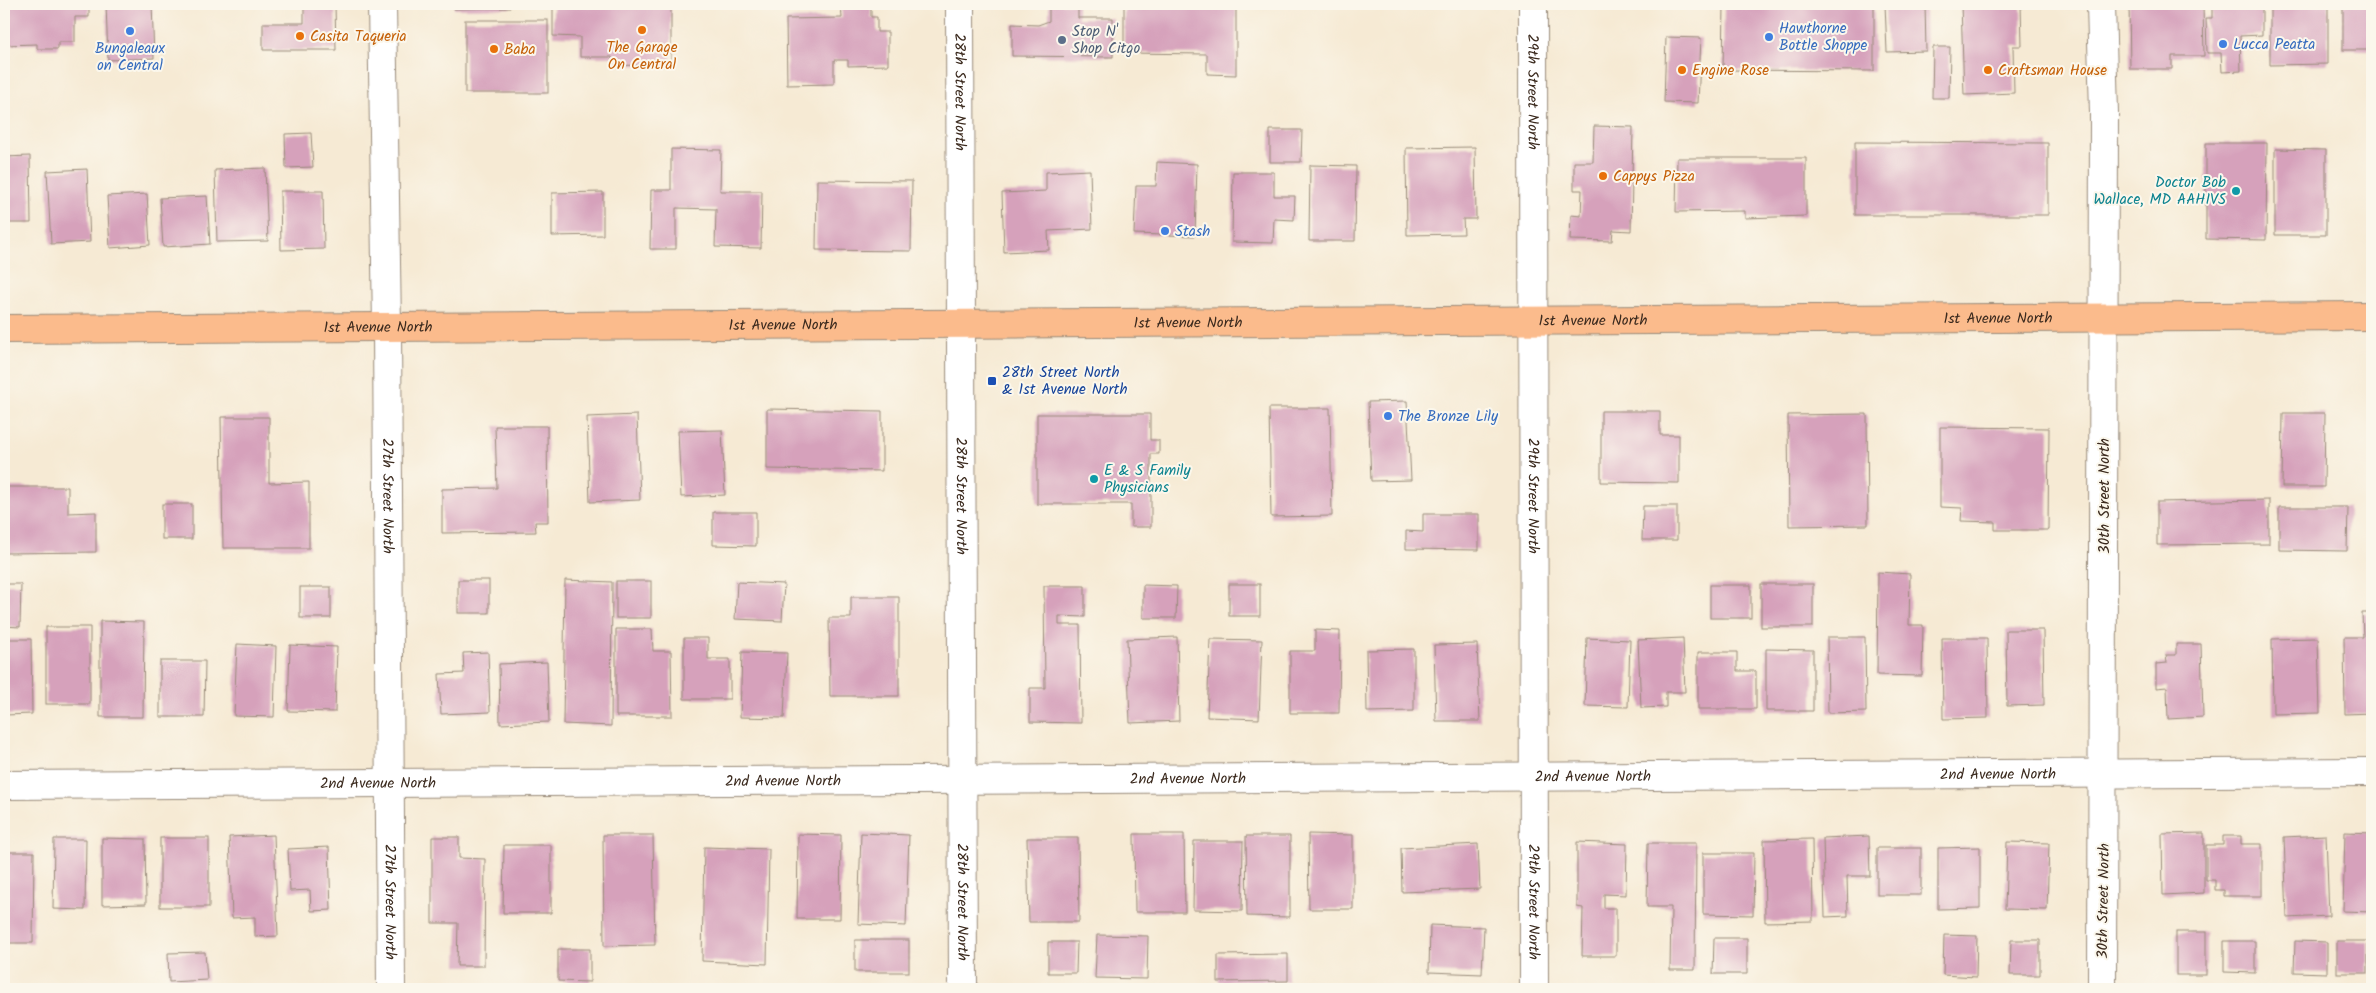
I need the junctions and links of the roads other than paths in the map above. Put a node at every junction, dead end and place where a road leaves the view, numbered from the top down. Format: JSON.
{"nodes":[{"id":1,"x":382,"y":4,"type":"edge"},
{"id":2,"x":960,"y":4,"type":"edge"},
{"id":3,"x":1533,"y":4,"type":"edge"},
{"id":4,"x":2101,"y":4,"type":"edge"},
{"id":5,"x":2372,"y":316,"type":"edge"},
{"id":6,"x":2104,"y":318,"type":"junction"},
{"id":7,"x":1533,"y":321,"type":"junction"},
{"id":8,"x":961,"y":324,"type":"junction"},
{"id":9,"x":387,"y":327,"type":"junction"},
{"id":10,"x":4,"y":329,"type":"edge"},
{"id":11,"x":2372,"y":772,"type":"edge"},
{"id":12,"x":2104,"y":773,"type":"junction"},
{"id":13,"x":1534,"y":776,"type":"junction"},
{"id":14,"x":962,"y":780,"type":"junction"},
{"id":15,"x":390,"y":782,"type":"junction"},
{"id":16,"x":4,"y":785,"type":"edge"},
{"id":17,"x":391,"y":989,"type":"edge"},
{"id":18,"x":963,"y":989,"type":"edge"},
{"id":19,"x":1534,"y":989,"type":"edge"},
{"id":20,"x":2102,"y":989,"type":"edge"}],
"edges":[{"from":1,"to":9,"type":"street","name":"27th Street North"},
{"from":2,"to":8,"type":"street","name":"28th Street North"},
{"from":3,"to":7,"type":"street","name":"29th Street North"},
{"from":4,"to":6,"type":"street","name":"30th Street North"},
{"from":5,"to":6,"type":"main road","name":"1st Avenue North"},
{"from":6,"to":7,"type":"main road","name":"1st Avenue North"},
{"from":6,"to":12,"type":"street","name":"30th Street North"},
{"from":7,"to":8,"type":"main road","name":"1st Avenue North"},
{"from":7,"to":13,"type":"street","name":"29th Street North"},
{"from":8,"to":9,"type":"main road","name":"1st Avenue North"},
{"from":8,"to":14,"type":"street","name":"28th Street North"},
{"from":9,"to":10,"type":"main road","name":"1st Avenue North"},
{"from":9,"to":15,"type":"street","name":"27th Street North"},
{"from":11,"to":12,"type":"street","name":"2nd Avenue North"},
{"from":12,"to":13,"type":"street","name":"2nd Avenue North"},
{"from":12,"to":20,"type":"street","name":"30th Street North"},
{"from":13,"to":14,"type":"street","name":"2nd Avenue North"},
{"from":13,"to":19,"type":"street","name":"29th Street North"},
{"from":14,"to":15,"type":"street","name":"2nd Avenue North"},
{"from":14,"to":18,"type":"street","name":"28th Street North"},
{"from":15,"to":16,"type":"street","name":"2nd Avenue North"},
{"from":15,"to":17,"type":"street","name":"27th Street North"}]}
